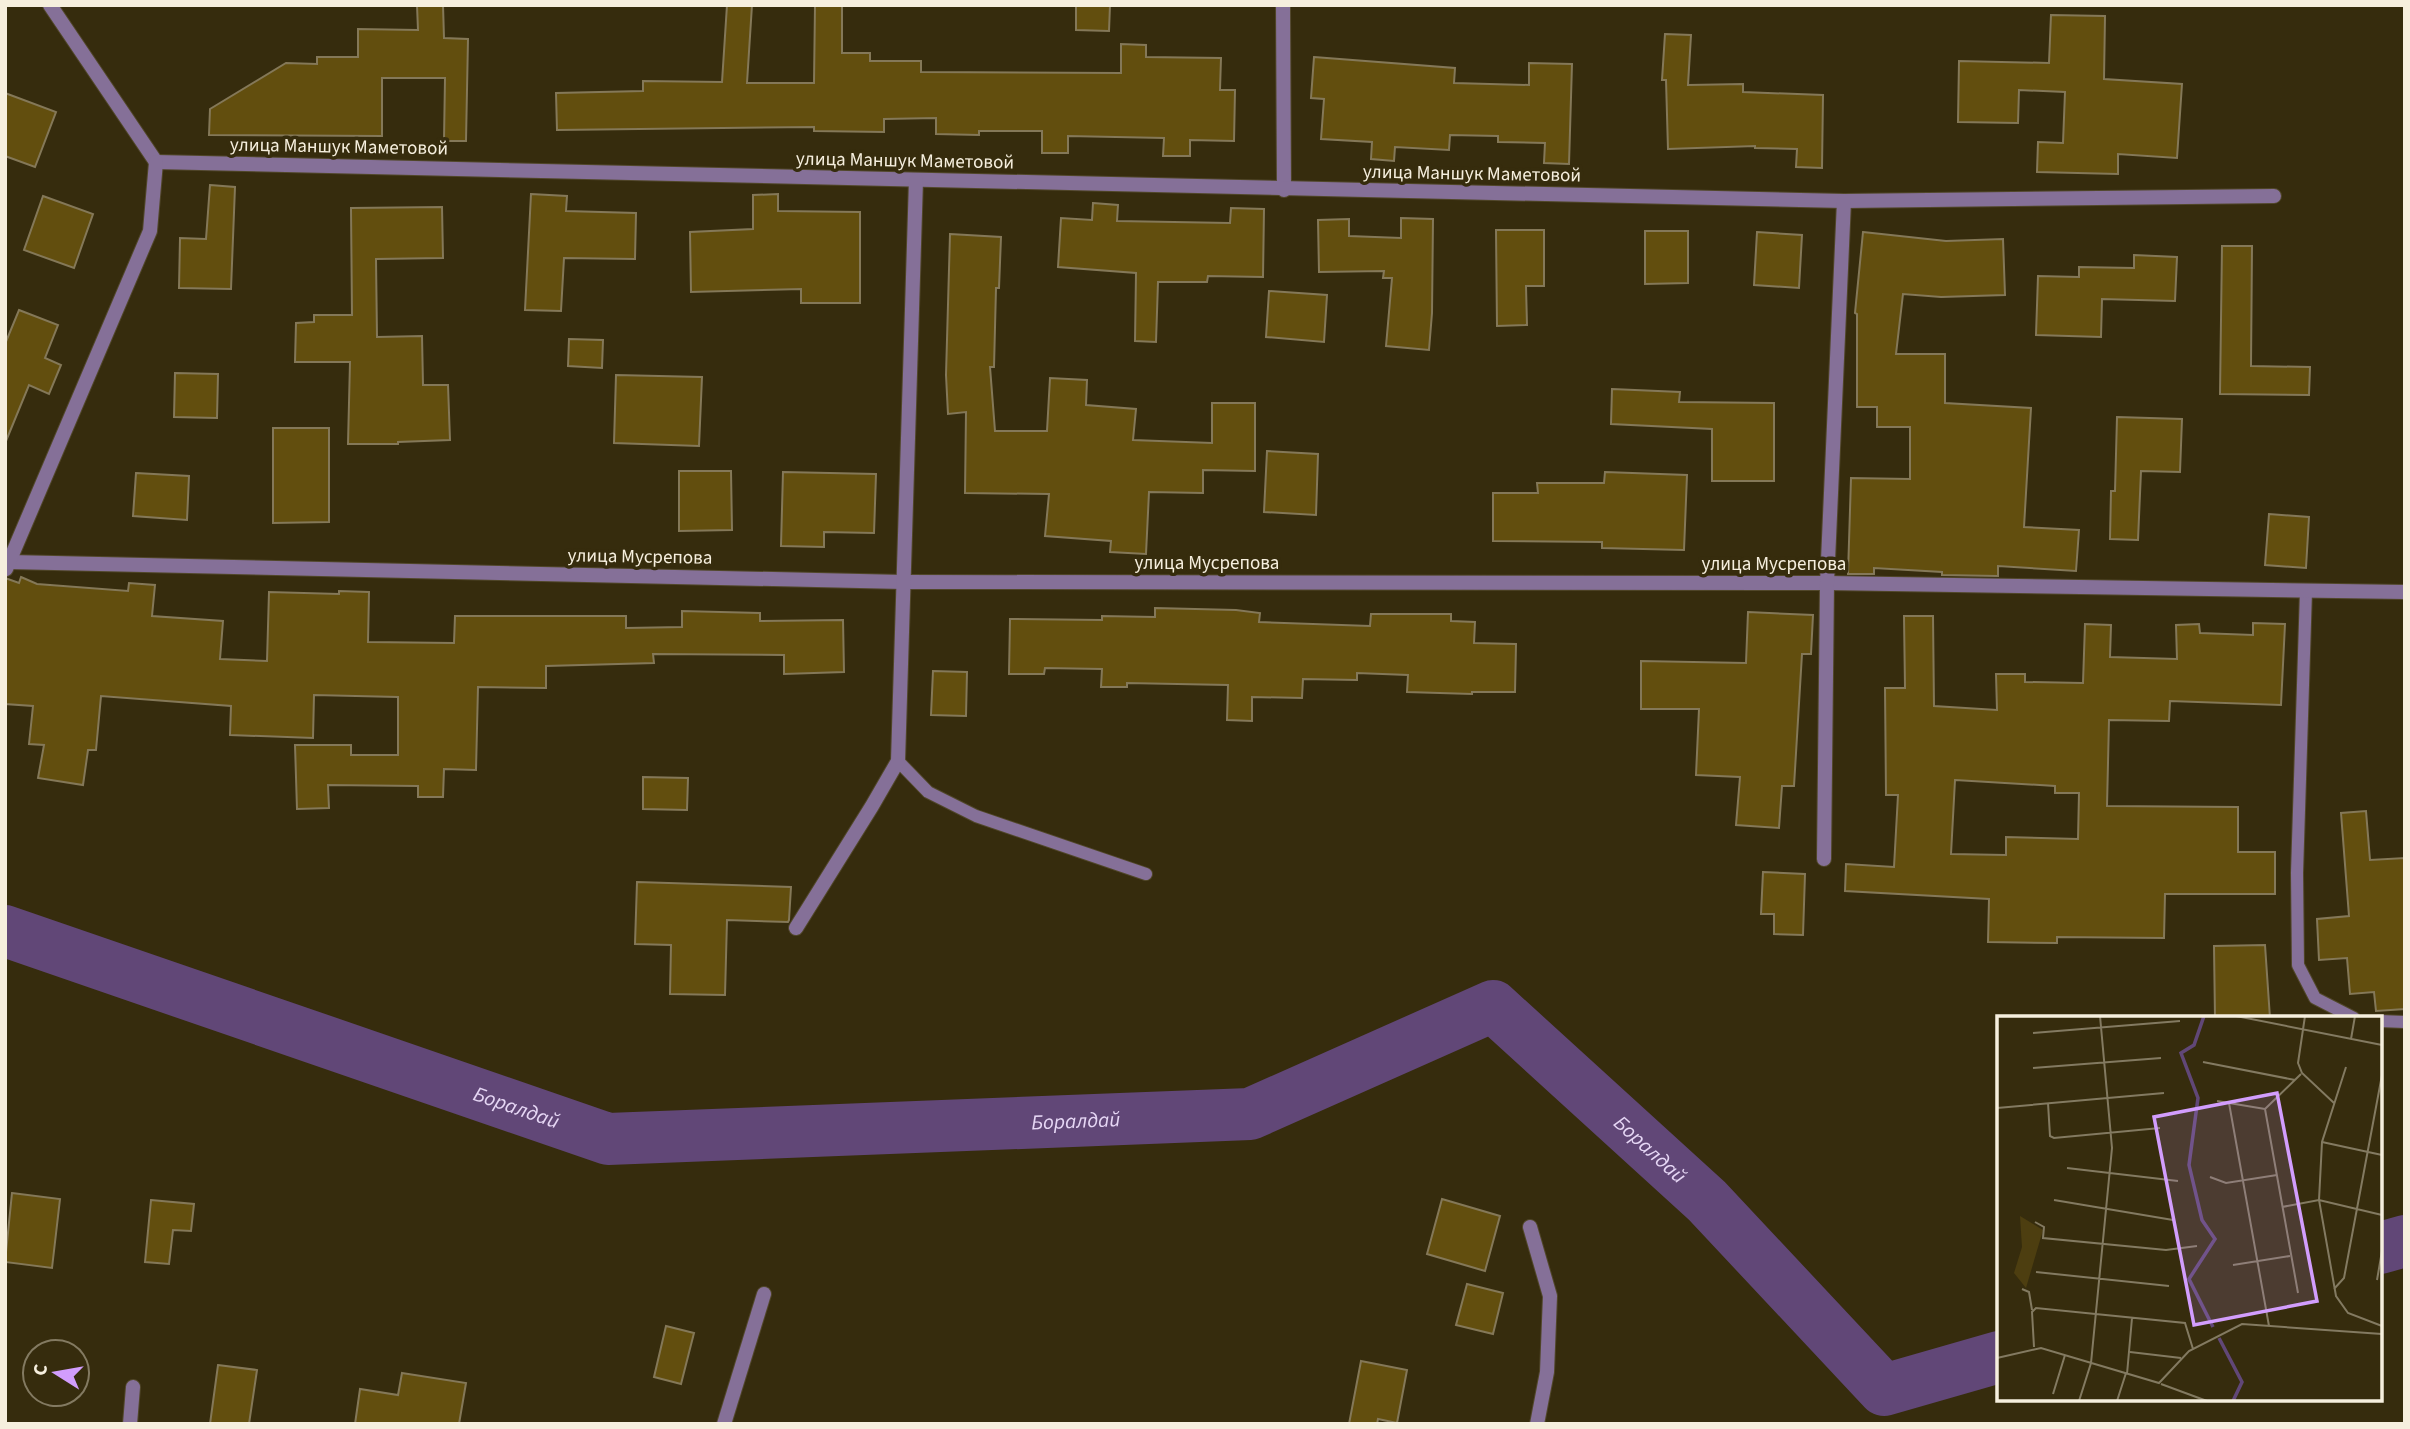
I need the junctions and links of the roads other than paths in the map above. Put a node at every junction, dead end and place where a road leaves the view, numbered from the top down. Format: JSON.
{"nodes":[{"id":1,"x":50,"y":5,"type":"edge"},
{"id":2,"x":1283,"y":5,"type":"edge"},
{"id":3,"x":156,"y":162,"type":"junction"},
{"id":4,"x":916,"y":180,"type":"junction"},
{"id":5,"x":1284,"y":190,"type":"junction"},
{"id":6,"x":2274,"y":196,"type":"dead end"},
{"id":7,"x":1844,"y":201,"type":"junction"},
{"id":8,"x":7,"y":566,"type":"edge"},
{"id":9,"x":903,"y":582,"type":"junction"},
{"id":10,"x":1827,"y":583,"type":"junction"},
{"id":11,"x":2306,"y":591,"type":"junction"},
{"id":12,"x":2405,"y":592,"type":"edge"},
{"id":13,"x":898,"y":761,"type":"junction"},
{"id":14,"x":1824,"y":859,"type":"dead end"},
{"id":15,"x":1146,"y":874,"type":"dead end"},
{"id":16,"x":796,"y":928,"type":"dead end"},
{"id":17,"x":2350,"y":1016,"type":"edge"},
{"id":18,"x":2382,"y":1021,"type":"edge"},
{"id":19,"x":2405,"y":1022,"type":"edge"},
{"id":20,"x":1530,"y":1227,"type":"dead end"},
{"id":21,"x":764,"y":1294,"type":"dead end"},
{"id":22,"x":133,"y":1387,"type":"dead end"},
{"id":23,"x":130,"y":1424,"type":"edge"},
{"id":24,"x":724,"y":1424,"type":"edge"},
{"id":25,"x":1537,"y":1424,"type":"edge"}],
"edges":[{"from":1,"to":3,"type":"street"},
{"from":2,"to":5,"type":"street"},
{"from":3,"to":4,"type":"street","name":"улица Маншук Маметовой"},
{"from":3,"to":8,"type":"street"},
{"from":4,"to":5,"type":"street","name":"улица Маншук Маметовой"},
{"from":4,"to":9,"type":"street"},
{"from":5,"to":7,"type":"street","name":"улица Маншук Маметовой"},
{"from":6,"to":7,"type":"street","name":"улица Маншук Маметовой"},
{"from":7,"to":10,"type":"street"},
{"from":8,"to":9,"type":"street","name":"улица Мусрепова"},
{"from":9,"to":10,"type":"street","name":"улица Мусрепова"},
{"from":9,"to":13,"type":"street"},
{"from":10,"to":11,"type":"street","name":"улица Мусрепова"},
{"from":10,"to":14,"type":"street"},
{"from":11,"to":12,"type":"street","name":"улица Мусрепова"},
{"from":11,"to":17,"type":"lane"},
{"from":13,"to":15,"type":"lane"},
{"from":13,"to":16,"type":"street"},
{"from":18,"to":19,"type":"lane"},
{"from":20,"to":25,"type":"street"},
{"from":21,"to":24,"type":"street"},
{"from":22,"to":23,"type":"street"}]}
